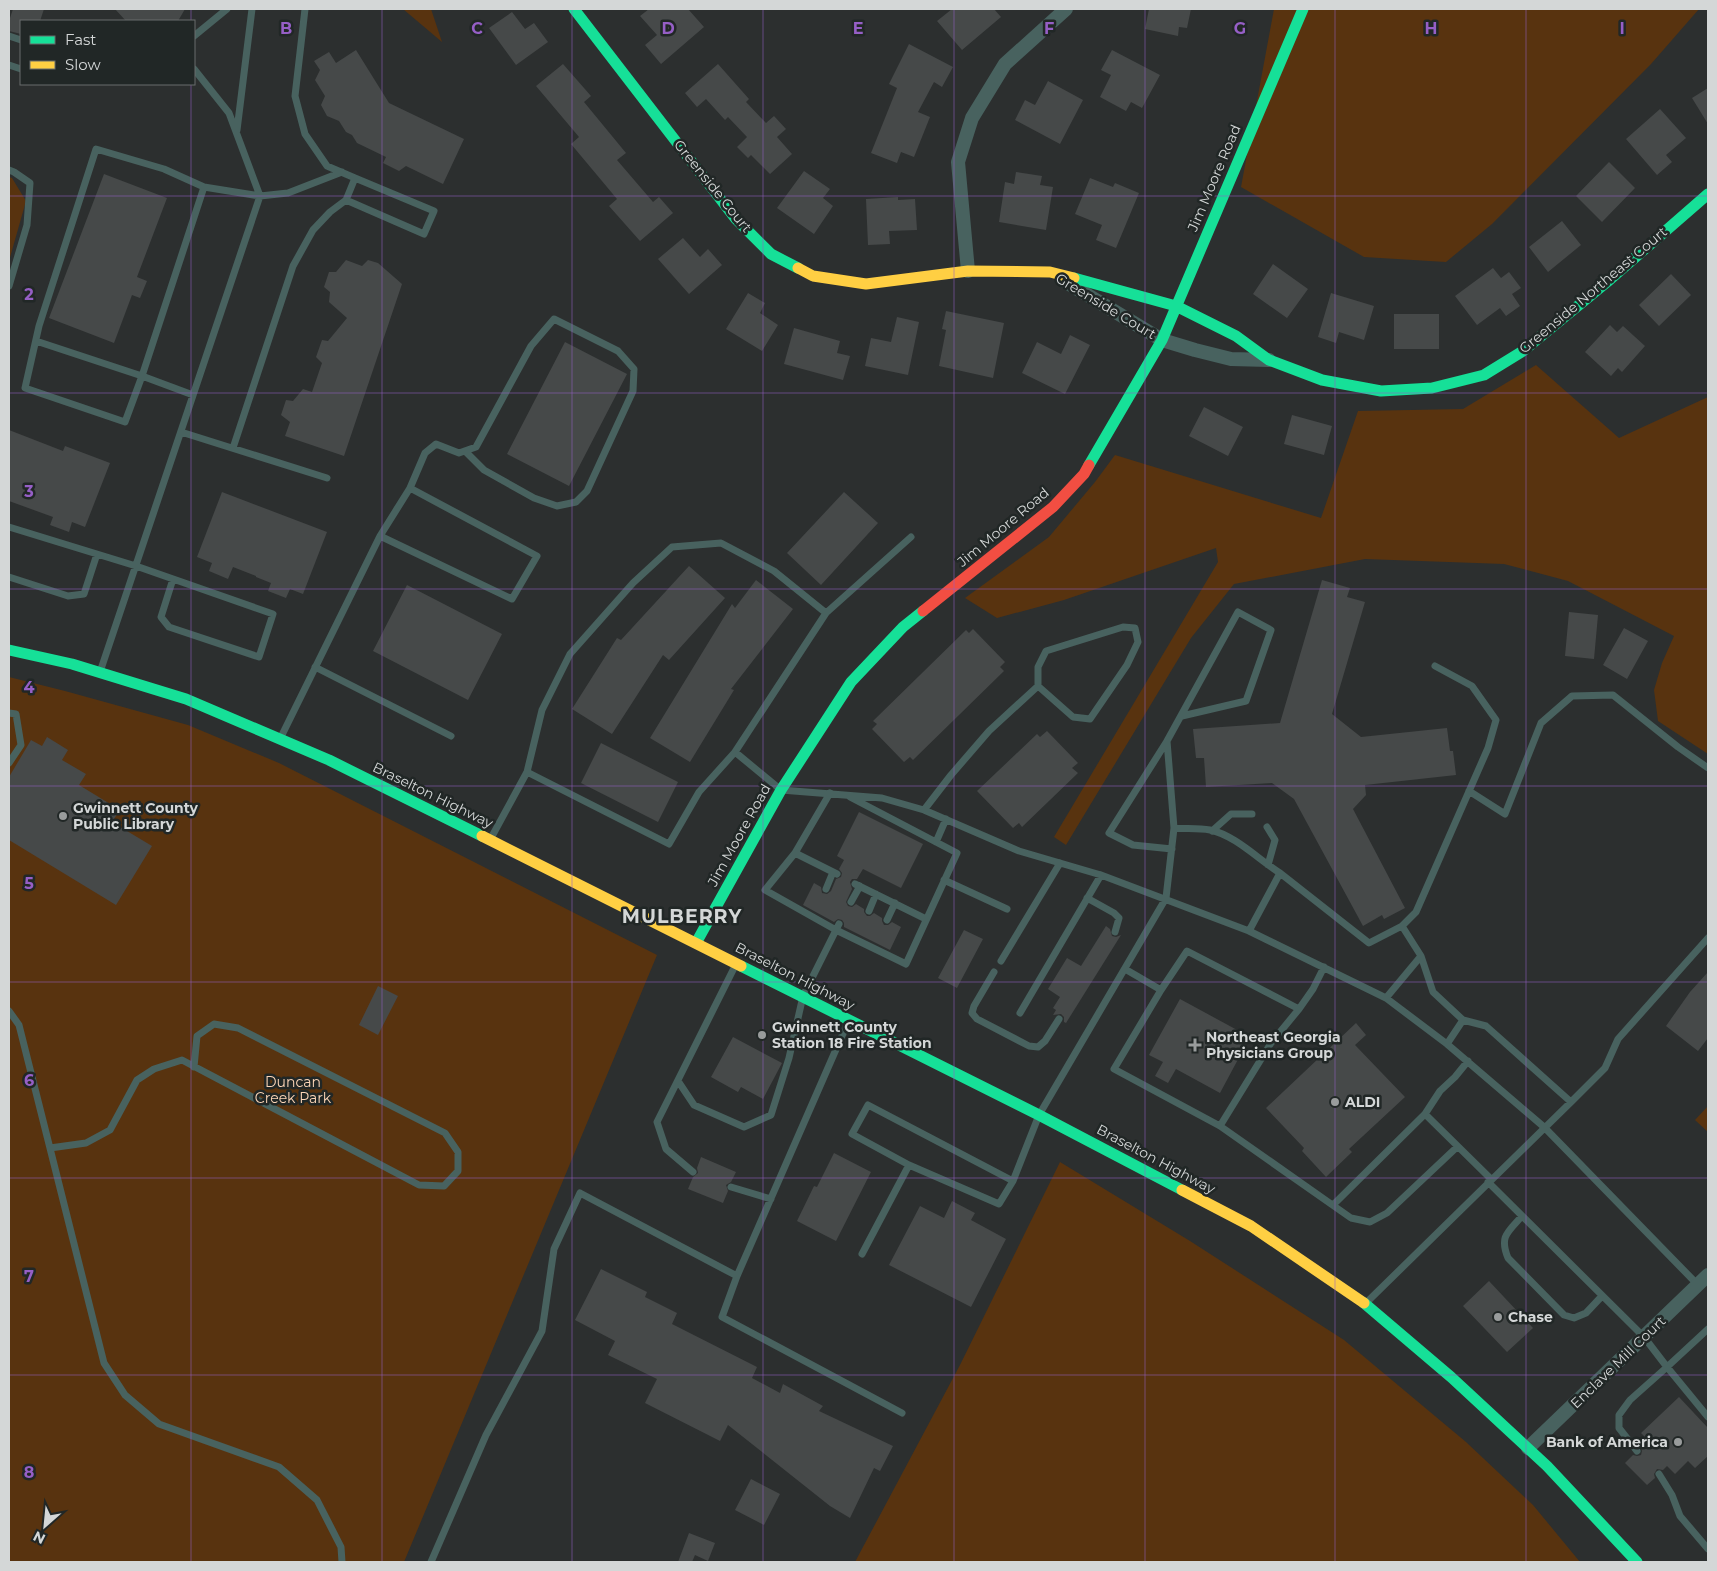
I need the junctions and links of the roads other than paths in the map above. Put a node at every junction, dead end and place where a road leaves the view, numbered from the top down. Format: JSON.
{"nodes":[{"id":1,"x":227,"y":9,"type":"edge"},
{"id":2,"x":252,"y":9,"type":"edge"},
{"id":3,"x":305,"y":9,"type":"edge"},
{"id":4,"x":574,"y":9,"type":"edge"},
{"id":5,"x":1066,"y":9,"type":"edge"},
{"id":6,"x":1303,"y":9,"type":"edge"},
{"id":7,"x":195,"y":35,"type":"edge"},
{"id":8,"x":195,"y":70,"type":"edge"},
{"id":9,"x":237,"y":133,"type":"junction"},
{"id":10,"x":9,"y":170,"type":"edge"},
{"id":11,"x":342,"y":172,"type":"junction"},
{"id":12,"x":355,"y":178,"type":"junction"},
{"id":13,"x":204,"y":186,"type":"junction"},
{"id":14,"x":1708,"y":194,"type":"edge"},
{"id":15,"x":260,"y":196,"type":"junction"},
{"id":16,"x":346,"y":200,"type":"junction"},
{"id":17,"x":968,"y":271,"type":"junction"},
{"id":18,"x":1050,"y":272,"type":"junction"},
{"id":19,"x":9,"y":286,"type":"edge"},
{"id":20,"x":1176,"y":306,"type":"junction"},
{"id":21,"x":1162,"y":340,"type":"junction"},
{"id":22,"x":36,"y":341,"type":"junction"},
{"id":23,"x":1269,"y":360,"type":"junction"},
{"id":24,"x":142,"y":376,"type":"junction"},
{"id":25,"x":193,"y":395,"type":"junction"},
{"id":26,"x":181,"y":432,"type":"junction"},
{"id":27,"x":233,"y":448,"type":"junction"},
{"id":28,"x":464,"y":451,"type":"junction"},
{"id":29,"x":327,"y":478,"type":"dead end"},
{"id":30,"x":410,"y":488,"type":"junction"},
{"id":31,"x":9,"y":527,"type":"edge"},
{"id":32,"x":380,"y":536,"type":"junction"},
{"id":33,"x":911,"y":537,"type":"dead end"},
{"id":34,"x":97,"y":554,"type":"junction"},
{"id":35,"x":136,"y":566,"type":"junction"},
{"id":36,"x":9,"y":577,"type":"edge"},
{"id":37,"x":173,"y":579,"type":"junction"},
{"id":38,"x":826,"y":613,"type":"junction"},
{"id":39,"x":9,"y":650,"type":"edge"},
{"id":40,"x":1435,"y":666,"type":"dead end"},
{"id":41,"x":315,"y":667,"type":"junction"},
{"id":42,"x":100,"y":672,"type":"junction"},
{"id":43,"x":1038,"y":686,"type":"junction"},
{"id":44,"x":9,"y":713,"type":"edge"},
{"id":45,"x":1182,"y":716,"type":"junction"},
{"id":46,"x":451,"y":736,"type":"dead end"},
{"id":47,"x":279,"y":739,"type":"junction"},
{"id":48,"x":1167,"y":741,"type":"junction"},
{"id":49,"x":734,"y":752,"type":"junction"},
{"id":50,"x":9,"y":763,"type":"edge"},
{"id":51,"x":1708,"y":768,"type":"edge"},
{"id":52,"x":527,"y":772,"type":"junction"},
{"id":53,"x":781,"y":790,"type":"junction"},
{"id":54,"x":1469,"y":791,"type":"junction"},
{"id":55,"x":830,"y":793,"type":"junction"},
{"id":56,"x":845,"y":794,"type":"junction"},
{"id":57,"x":924,"y":810,"type":"junction"},
{"id":58,"x":1252,"y":814,"type":"dead end"},
{"id":59,"x":946,"y":819,"type":"junction"},
{"id":60,"x":1267,"y":826,"type":"dead end"},
{"id":61,"x":1174,"y":828,"type":"junction"},
{"id":62,"x":1212,"y":830,"type":"junction"},
{"id":63,"x":490,"y":840,"type":"junction"},
{"id":64,"x":936,"y":842,"type":"junction"},
{"id":65,"x":1172,"y":849,"type":"junction"},
{"id":66,"x":795,"y":853,"type":"junction"},
{"id":67,"x":1060,"y":863,"type":"junction"},
{"id":68,"x":1268,"y":865,"type":"junction"},
{"id":69,"x":1280,"y":873,"type":"junction"},
{"id":70,"x":1101,"y":875,"type":"junction"},
{"id":71,"x":944,"y":880,"type":"junction"},
{"id":72,"x":826,"y":889,"type":"dead end"},
{"id":73,"x":876,"y":894,"type":"junction"},
{"id":74,"x":1087,"y":898,"type":"junction"},
{"id":75,"x":1166,"y":898,"type":"junction"},
{"id":76,"x":851,"y":902,"type":"dead end"},
{"id":77,"x":895,"y":903,"type":"junction"},
{"id":78,"x":1007,"y":910,"type":"dead end"},
{"id":79,"x":869,"y":911,"type":"dead end"},
{"id":80,"x":886,"y":920,"type":"dead end"},
{"id":81,"x":926,"y":920,"type":"junction"},
{"id":82,"x":1402,"y":926,"type":"junction"},
{"id":83,"x":837,"y":927,"type":"junction"},
{"id":84,"x":1249,"y":931,"type":"junction"},
{"id":85,"x":1115,"y":932,"type":"dead end"},
{"id":86,"x":1708,"y":938,"type":"edge"},
{"id":87,"x":696,"y":943,"type":"junction"},
{"id":88,"x":1421,"y":956,"type":"junction"},
{"id":89,"x":1001,"y":961,"type":"dead end"},
{"id":90,"x":737,"y":964,"type":"junction"},
{"id":91,"x":1324,"y":967,"type":"junction"},
{"id":92,"x":1125,"y":969,"type":"junction"},
{"id":93,"x":994,"y":972,"type":"dead end"},
{"id":94,"x":1161,"y":990,"type":"junction"},
{"id":95,"x":803,"y":996,"type":"junction"},
{"id":96,"x":1386,"y":998,"type":"junction"},
{"id":97,"x":1299,"y":1008,"type":"junction"},
{"id":98,"x":9,"y":1010,"type":"edge"},
{"id":99,"x":1020,"y":1013,"type":"dead end"},
{"id":100,"x":1059,"y":1019,"type":"dead end"},
{"id":101,"x":849,"y":1020,"type":"junction"},
{"id":102,"x":1463,"y":1020,"type":"junction"},
{"id":103,"x":1447,"y":1044,"type":"junction"},
{"id":104,"x":1468,"y":1061,"type":"junction"},
{"id":105,"x":194,"y":1066,"type":"junction"},
{"id":106,"x":678,"y":1081,"type":"junction"},
{"id":107,"x":1571,"y":1102,"type":"junction"},
{"id":108,"x":1425,"y":1114,"type":"junction"},
{"id":109,"x":1039,"y":1115,"type":"junction"},
{"id":110,"x":1220,"y":1126,"type":"junction"},
{"id":111,"x":1544,"y":1127,"type":"junction"},
{"id":112,"x":1457,"y":1147,"type":"junction"},
{"id":113,"x":50,"y":1148,"type":"junction"},
{"id":114,"x":910,"y":1165,"type":"junction"},
{"id":115,"x":693,"y":1172,"type":"dead end"},
{"id":116,"x":1490,"y":1180,"type":"junction"},
{"id":117,"x":1013,"y":1181,"type":"junction"},
{"id":118,"x":731,"y":1187,"type":"dead end"},
{"id":119,"x":771,"y":1199,"type":"junction"},
{"id":120,"x":1333,"y":1205,"type":"junction"},
{"id":121,"x":1522,"y":1216,"type":"junction"},
{"id":122,"x":862,"y":1254,"type":"dead end"},
{"id":123,"x":1708,"y":1275,"type":"edge"},
{"id":124,"x":737,"y":1276,"type":"junction"},
{"id":125,"x":1698,"y":1286,"type":"junction"},
{"id":126,"x":1602,"y":1296,"type":"junction"},
{"id":127,"x":1365,"y":1304,"type":"junction"},
{"id":128,"x":1708,"y":1330,"type":"edge"},
{"id":129,"x":1644,"y":1337,"type":"junction"},
{"id":130,"x":1667,"y":1367,"type":"junction"},
{"id":131,"x":902,"y":1413,"type":"dead end"},
{"id":132,"x":1708,"y":1417,"type":"edge"},
{"id":133,"x":1528,"y":1448,"type":"junction"},
{"id":134,"x":1637,"y":1451,"type":"dead end"},
{"id":135,"x":1659,"y":1474,"type":"dead end"},
{"id":136,"x":1708,"y":1549,"type":"edge"},
{"id":137,"x":342,"y":1562,"type":"edge"},
{"id":138,"x":431,"y":1562,"type":"edge"},
{"id":139,"x":1637,"y":1562,"type":"edge"}],
"edges":[{"from":1,"to":7,"type":"lane"},
{"from":2,"to":9,"type":"lane"},
{"from":3,"to":11,"type":"lane"},
{"from":4,"to":17,"type":"street","name":"Greenside Court"},
{"from":5,"to":17,"type":"street"},
{"from":6,"to":20,"type":"street","name":"Jim Moore Road"},
{"from":8,"to":9,"type":"lane"},
{"from":9,"to":15,"type":"lane"},
{"from":10,"to":19,"type":"lane"},
{"from":11,"to":12,"type":"lane"},
{"from":11,"to":15,"type":"lane"},
{"from":12,"to":16,"type":"lane"},
{"from":12,"to":16,"type":"lane"},
{"from":13,"to":15,"type":"lane"},
{"from":13,"to":22,"type":"lane"},
{"from":13,"to":24,"type":"lane"},
{"from":14,"to":23,"type":"street","name":"Greenside Northeast Court"},
{"from":15,"to":25,"type":"lane"},
{"from":16,"to":27,"type":"lane"},
{"from":17,"to":18,"type":"street","name":"Greenside Court"},
{"from":18,"to":20,"type":"street","name":"Greenside Court"},
{"from":18,"to":21,"type":"street","name":"Greenside Court"},
{"from":20,"to":21,"type":"street","name":"Jim Moore Road"},
{"from":20,"to":23,"type":"street","name":"Greenside Northeast Court"},
{"from":21,"to":23,"type":"street","name":"Greenside Northeast Court"},
{"from":21,"to":53,"type":"street","name":"Jim Moore Road"},
{"from":22,"to":24,"type":"lane"},
{"from":22,"to":24,"type":"lane"},
{"from":24,"to":25,"type":"lane"},
{"from":25,"to":26,"type":"lane"},
{"from":26,"to":27,"type":"lane"},
{"from":26,"to":35,"type":"lane"},
{"from":27,"to":29,"type":"lane"},
{"from":28,"to":28,"type":"lane"},
{"from":28,"to":30,"type":"lane"},
{"from":30,"to":32,"type":"lane"},
{"from":30,"to":32,"type":"lane"},
{"from":31,"to":34,"type":"lane"},
{"from":32,"to":41,"type":"lane"},
{"from":33,"to":38,"type":"lane"},
{"from":34,"to":35,"type":"lane"},
{"from":34,"to":36,"type":"lane"},
{"from":35,"to":37,"type":"lane"},
{"from":35,"to":42,"type":"lane"},
{"from":37,"to":37,"type":"lane"},
{"from":38,"to":49,"type":"lane"},
{"from":38,"to":52,"type":"lane"},
{"from":39,"to":42,"type":"street","name":"Braselton Highway"},
{"from":40,"to":54,"type":"lane"},
{"from":41,"to":46,"type":"lane"},
{"from":41,"to":47,"type":"lane"},
{"from":42,"to":47,"type":"street","name":"Braselton Highway"},
{"from":43,"to":43,"type":"lane"},
{"from":43,"to":57,"type":"lane"},
{"from":44,"to":50,"type":"lane"},
{"from":45,"to":45,"type":"lane"},
{"from":45,"to":48,"type":"lane"},
{"from":47,"to":63,"type":"street","name":"Braselton Highway"},
{"from":48,"to":61,"type":"lane"},
{"from":48,"to":65,"type":"lane"},
{"from":49,"to":52,"type":"lane"},
{"from":49,"to":53,"type":"lane"},
{"from":51,"to":54,"type":"lane"},
{"from":52,"to":63,"type":"lane"},
{"from":53,"to":55,"type":"lane"},
{"from":53,"to":87,"type":"street","name":"Jim Moore Road"},
{"from":54,"to":82,"type":"lane"},
{"from":55,"to":56,"type":"lane"},
{"from":55,"to":66,"type":"lane"},
{"from":56,"to":57,"type":"lane"},
{"from":56,"to":64,"type":"lane"},
{"from":57,"to":59,"type":"lane"},
{"from":58,"to":62,"type":"lane"},
{"from":59,"to":64,"type":"lane"},
{"from":59,"to":67,"type":"lane"},
{"from":60,"to":68,"type":"lane"},
{"from":61,"to":62,"type":"lane"},
{"from":61,"to":65,"type":"lane"},
{"from":62,"to":68,"type":"lane"},
{"from":63,"to":87,"type":"street","name":"Braselton Highway"},
{"from":64,"to":71,"type":"lane"},
{"from":65,"to":75,"type":"lane"},
{"from":66,"to":72,"type":"lane"},
{"from":66,"to":83,"type":"lane"},
{"from":67,"to":70,"type":"lane"},
{"from":67,"to":89,"type":"lane"},
{"from":68,"to":69,"type":"lane"},
{"from":69,"to":82,"type":"lane"},
{"from":69,"to":84,"type":"lane"},
{"from":70,"to":74,"type":"lane"},
{"from":70,"to":75,"type":"lane"},
{"from":71,"to":78,"type":"lane"},
{"from":71,"to":81,"type":"lane"},
{"from":73,"to":76,"type":"lane"},
{"from":73,"to":77,"type":"lane"},
{"from":73,"to":79,"type":"lane"},
{"from":74,"to":85,"type":"lane"},
{"from":74,"to":99,"type":"lane"},
{"from":75,"to":84,"type":"lane"},
{"from":75,"to":92,"type":"lane"},
{"from":77,"to":80,"type":"lane"},
{"from":77,"to":81,"type":"lane"},
{"from":81,"to":83,"type":"lane"},
{"from":82,"to":88,"type":"lane"},
{"from":83,"to":95,"type":"lane"},
{"from":84,"to":91,"type":"lane"},
{"from":86,"to":107,"type":"lane"},
{"from":87,"to":90,"type":"street","name":"Braselton Highway"},
{"from":88,"to":96,"type":"lane"},
{"from":88,"to":102,"type":"lane"},
{"from":90,"to":95,"type":"street","name":"Braselton Highway"},
{"from":90,"to":106,"type":"lane"},
{"from":91,"to":96,"type":"lane"},
{"from":91,"to":97,"type":"lane"},
{"from":92,"to":94,"type":"lane"},
{"from":92,"to":109,"type":"lane"},
{"from":93,"to":100,"type":"lane"},
{"from":94,"to":97,"type":"lane"},
{"from":94,"to":110,"type":"lane"},
{"from":95,"to":101,"type":"street","name":"Braselton Highway"},
{"from":95,"to":106,"type":"lane"},
{"from":96,"to":103,"type":"lane"},
{"from":97,"to":110,"type":"lane"},
{"from":98,"to":113,"type":"lane"},
{"from":101,"to":109,"type":"street","name":"Braselton Highway"},
{"from":101,"to":119,"type":"lane"},
{"from":102,"to":103,"type":"lane"},
{"from":102,"to":107,"type":"lane"},
{"from":103,"to":104,"type":"lane"},
{"from":104,"to":108,"type":"lane"},
{"from":104,"to":111,"type":"lane"},
{"from":105,"to":105,"type":"lane"},
{"from":105,"to":113,"type":"lane"},
{"from":106,"to":115,"type":"lane"},
{"from":107,"to":111,"type":"lane"},
{"from":108,"to":112,"type":"lane"},
{"from":108,"to":120,"type":"lane"},
{"from":109,"to":117,"type":"lane"},
{"from":109,"to":127,"type":"street","name":"Braselton Highway"},
{"from":110,"to":120,"type":"lane"},
{"from":111,"to":116,"type":"lane"},
{"from":111,"to":125,"type":"lane"},
{"from":112,"to":116,"type":"lane"},
{"from":112,"to":120,"type":"lane"},
{"from":113,"to":137,"type":"lane"},
{"from":114,"to":117,"type":"lane"},
{"from":114,"to":117,"type":"lane"},
{"from":114,"to":122,"type":"lane"},
{"from":116,"to":121,"type":"lane"},
{"from":116,"to":127,"type":"lane"},
{"from":118,"to":119,"type":"lane"},
{"from":119,"to":124,"type":"lane"},
{"from":121,"to":126,"type":"lane"},
{"from":121,"to":126,"type":"lane"},
{"from":123,"to":125,"type":"street","name":"Enclave Mill Court"},
{"from":124,"to":131,"type":"lane"},
{"from":124,"to":138,"type":"lane"},
{"from":125,"to":129,"type":"street","name":"Enclave Mill Court"},
{"from":126,"to":129,"type":"lane"},
{"from":127,"to":133,"type":"street","name":"Braselton Highway"},
{"from":128,"to":130,"type":"lane"},
{"from":129,"to":130,"type":"lane"},
{"from":129,"to":133,"type":"street","name":"Enclave Mill Court"},
{"from":130,"to":132,"type":"lane"},
{"from":130,"to":134,"type":"lane"},
{"from":133,"to":139,"type":"street","name":"Braselton Highway"},
{"from":135,"to":136,"type":"lane"}]}
